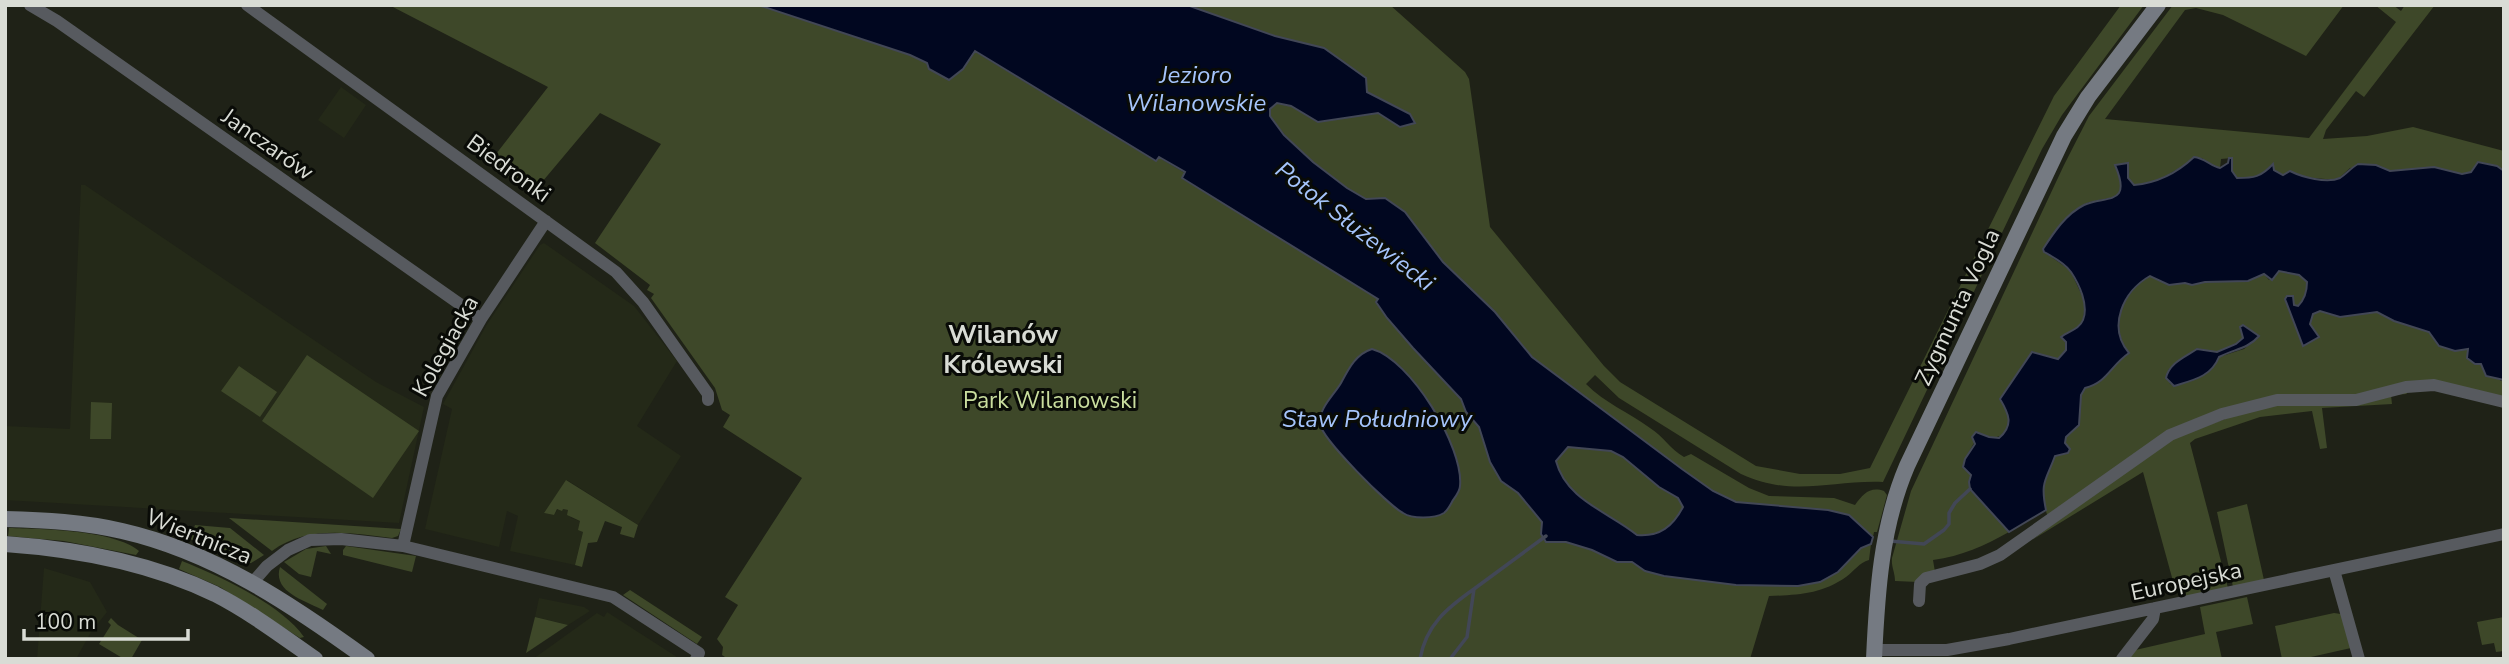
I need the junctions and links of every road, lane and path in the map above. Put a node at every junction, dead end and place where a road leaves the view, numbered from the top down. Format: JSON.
{"nodes":[{"id":1,"x":30,"y":5,"type":"edge"},
{"id":2,"x":247,"y":5,"type":"edge"},
{"id":3,"x":2158,"y":5,"type":"edge"},
{"id":4,"x":546,"y":221,"type":"junction"},
{"id":5,"x":481,"y":319,"type":"junction"},
{"id":6,"x":708,"y":400,"type":"dead end"},
{"id":7,"x":2504,"y":401,"type":"edge"},
{"id":8,"x":5,"y":519,"type":"edge"},
{"id":9,"x":2504,"y":534,"type":"edge"},
{"id":10,"x":5,"y":544,"type":"edge"},
{"id":11,"x":403,"y":546,"type":"junction"},
{"id":12,"x":2334,"y":570,"type":"junction"},
{"id":13,"x":253,"y":582,"type":"junction"},
{"id":14,"x":1919,"y":601,"type":"dead end"},
{"id":15,"x":2155,"y":608,"type":"junction"},
{"id":16,"x":1874,"y":654,"type":"edge"},
{"id":17,"x":698,"y":656,"type":"edge"},
{"id":18,"x":315,"y":659,"type":"edge"},
{"id":19,"x":367,"y":659,"type":"edge"},
{"id":20,"x":2122,"y":659,"type":"edge"},
{"id":21,"x":2359,"y":659,"type":"edge"}],
"edges":[{"from":1,"to":5,"type":"street","name":"Janczarów"},
{"from":2,"to":4,"type":"street","name":"Biedronki"},
{"from":3,"to":16,"type":"main road","name":"Zygmunta Vogla"},
{"from":4,"to":5,"type":"street","name":"Kolegiacka"},
{"from":4,"to":6,"type":"street","name":"Biedronki"},
{"from":5,"to":11,"type":"street","name":"Kolegiacka"},
{"from":7,"to":14,"type":"street"},
{"from":8,"to":13,"type":"main road","name":"Wiertnicza"},
{"from":9,"to":12,"type":"street","name":"Europejska"},
{"from":10,"to":18,"type":"main road","name":"Wiertnicza"},
{"from":11,"to":13,"type":"street","name":"Wiertnicza"},
{"from":11,"to":17,"type":"street","name":"Wiertnicza"},
{"from":12,"to":15,"type":"street","name":"Europejska"},
{"from":12,"to":21,"type":"street"},
{"from":13,"to":19,"type":"main road"},
{"from":15,"to":16,"type":"street","name":"Europejska"},
{"from":15,"to":20,"type":"street"}]}
